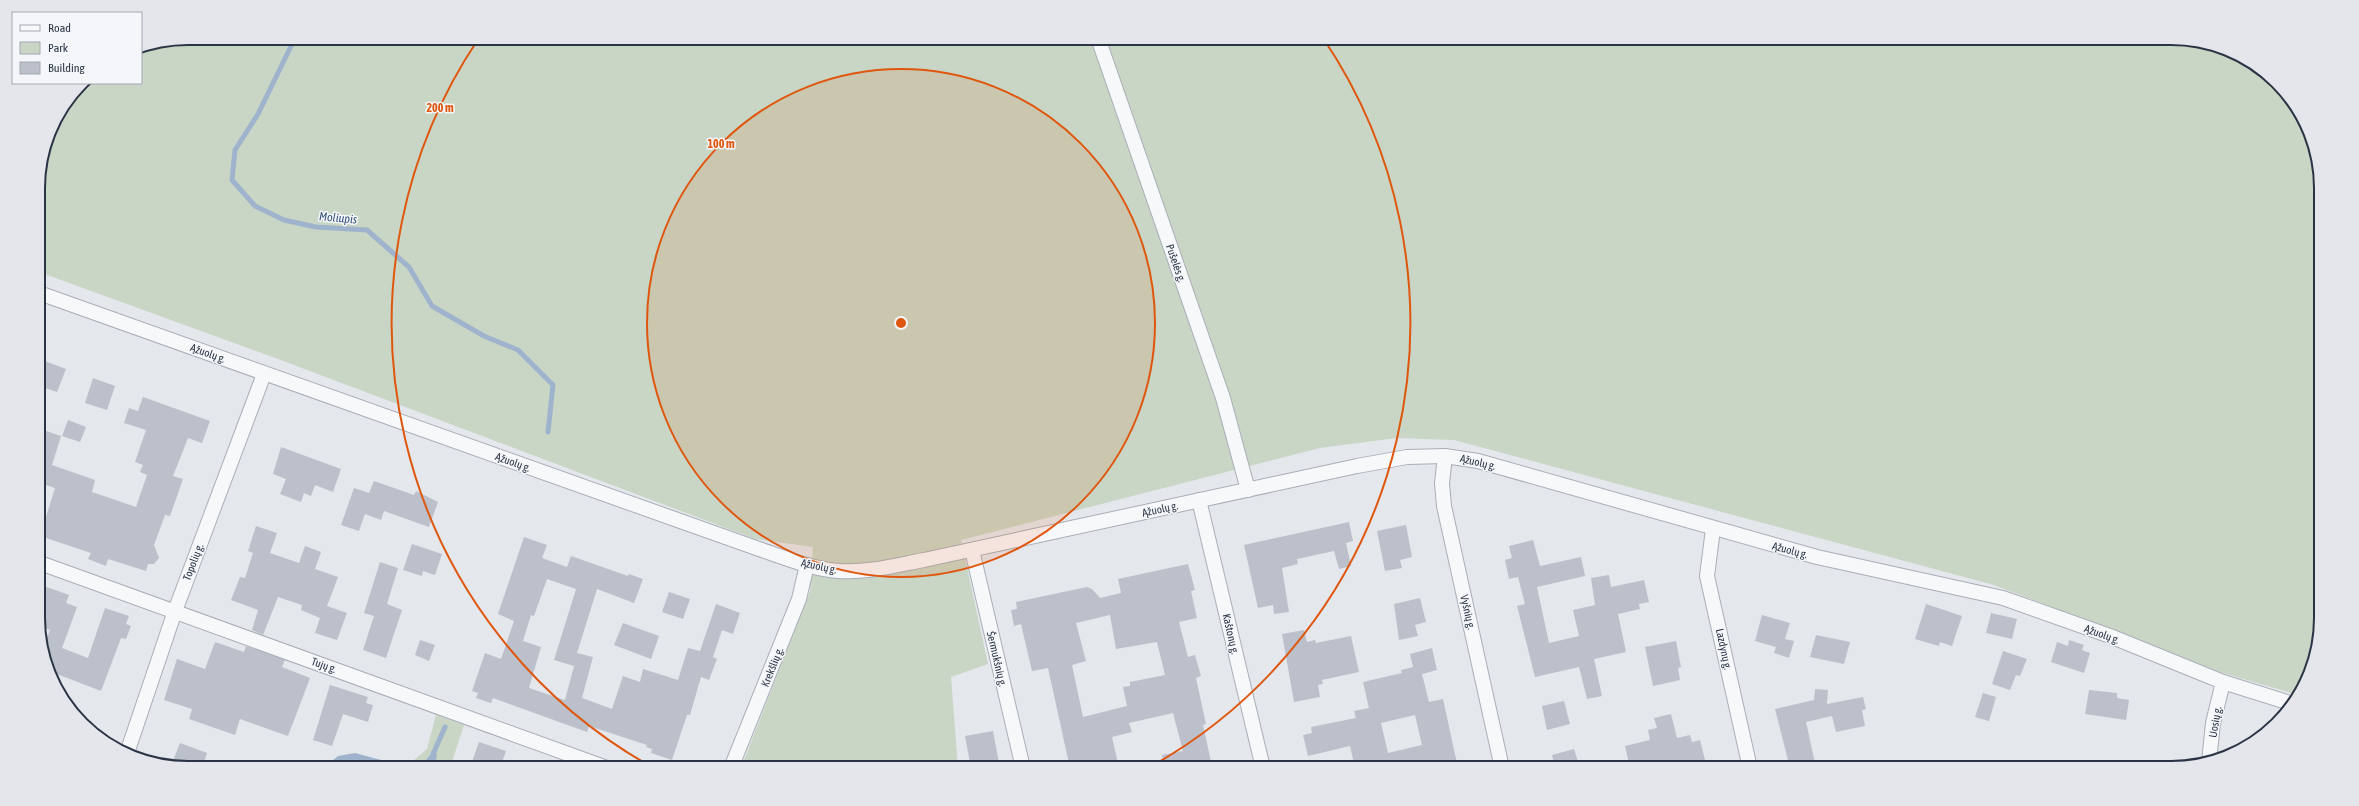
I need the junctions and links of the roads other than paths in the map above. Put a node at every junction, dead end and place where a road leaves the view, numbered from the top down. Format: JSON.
{"nodes":[{"id":1,"x":1100,"y":45,"type":"edge"},
{"id":2,"x":45,"y":294,"type":"edge"},
{"id":3,"x":264,"y":374,"type":"junction"},
{"id":4,"x":1445,"y":456,"type":"junction"},
{"id":5,"x":1248,"y":490,"type":"junction"},
{"id":6,"x":1199,"y":500,"type":"junction"},
{"id":7,"x":1712,"y":529,"type":"junction"},
{"id":8,"x":972,"y":550,"type":"junction"},
{"id":9,"x":807,"y":565,"type":"junction"},
{"id":10,"x":45,"y":566,"type":"edge"},
{"id":11,"x":175,"y":611,"type":"junction"},
{"id":12,"x":2223,"y":682,"type":"junction"},
{"id":13,"x":2286,"y":702,"type":"edge"},
{"id":14,"x":129,"y":748,"type":"edge"},
{"id":15,"x":2210,"y":755,"type":"edge"},
{"id":16,"x":588,"y":761,"type":"edge"},
{"id":17,"x":734,"y":761,"type":"edge"},
{"id":18,"x":1021,"y":761,"type":"edge"},
{"id":19,"x":1261,"y":761,"type":"edge"},
{"id":20,"x":1500,"y":761,"type":"edge"},
{"id":21,"x":1748,"y":761,"type":"edge"}],
"edges":[{"from":1,"to":5,"type":"street","name":"Pušelės g."},
{"from":2,"to":3,"type":"street","name":"Ąžuolų g."},
{"from":3,"to":9,"type":"street","name":"Ąžuolų g."},
{"from":3,"to":11,"type":"street","name":"Topolių g."},
{"from":4,"to":5,"type":"street","name":"Ąžuolų g."},
{"from":4,"to":7,"type":"street","name":"Ąžuolų g."},
{"from":4,"to":20,"type":"street","name":"Vyšnių g."},
{"from":5,"to":6,"type":"street","name":"Ąžuolų g."},
{"from":6,"to":8,"type":"street","name":"Ąžuolų g."},
{"from":6,"to":19,"type":"street","name":"Kaštonų g."},
{"from":7,"to":12,"type":"street","name":"Ąžuolų g."},
{"from":7,"to":21,"type":"street","name":"Lazdynų g."},
{"from":8,"to":9,"type":"street","name":"Ąžuolų g."},
{"from":8,"to":18,"type":"street","name":"Šermukšnių g."},
{"from":9,"to":17,"type":"street","name":"Krekšlių g."},
{"from":10,"to":11,"type":"street","name":"Tujų g."},
{"from":11,"to":14,"type":"street","name":"Topolių g."},
{"from":11,"to":16,"type":"street","name":"Tujų g."},
{"from":12,"to":13,"type":"street","name":"Ąžuolų g."},
{"from":12,"to":15,"type":"street","name":"Uosių g."}]}
